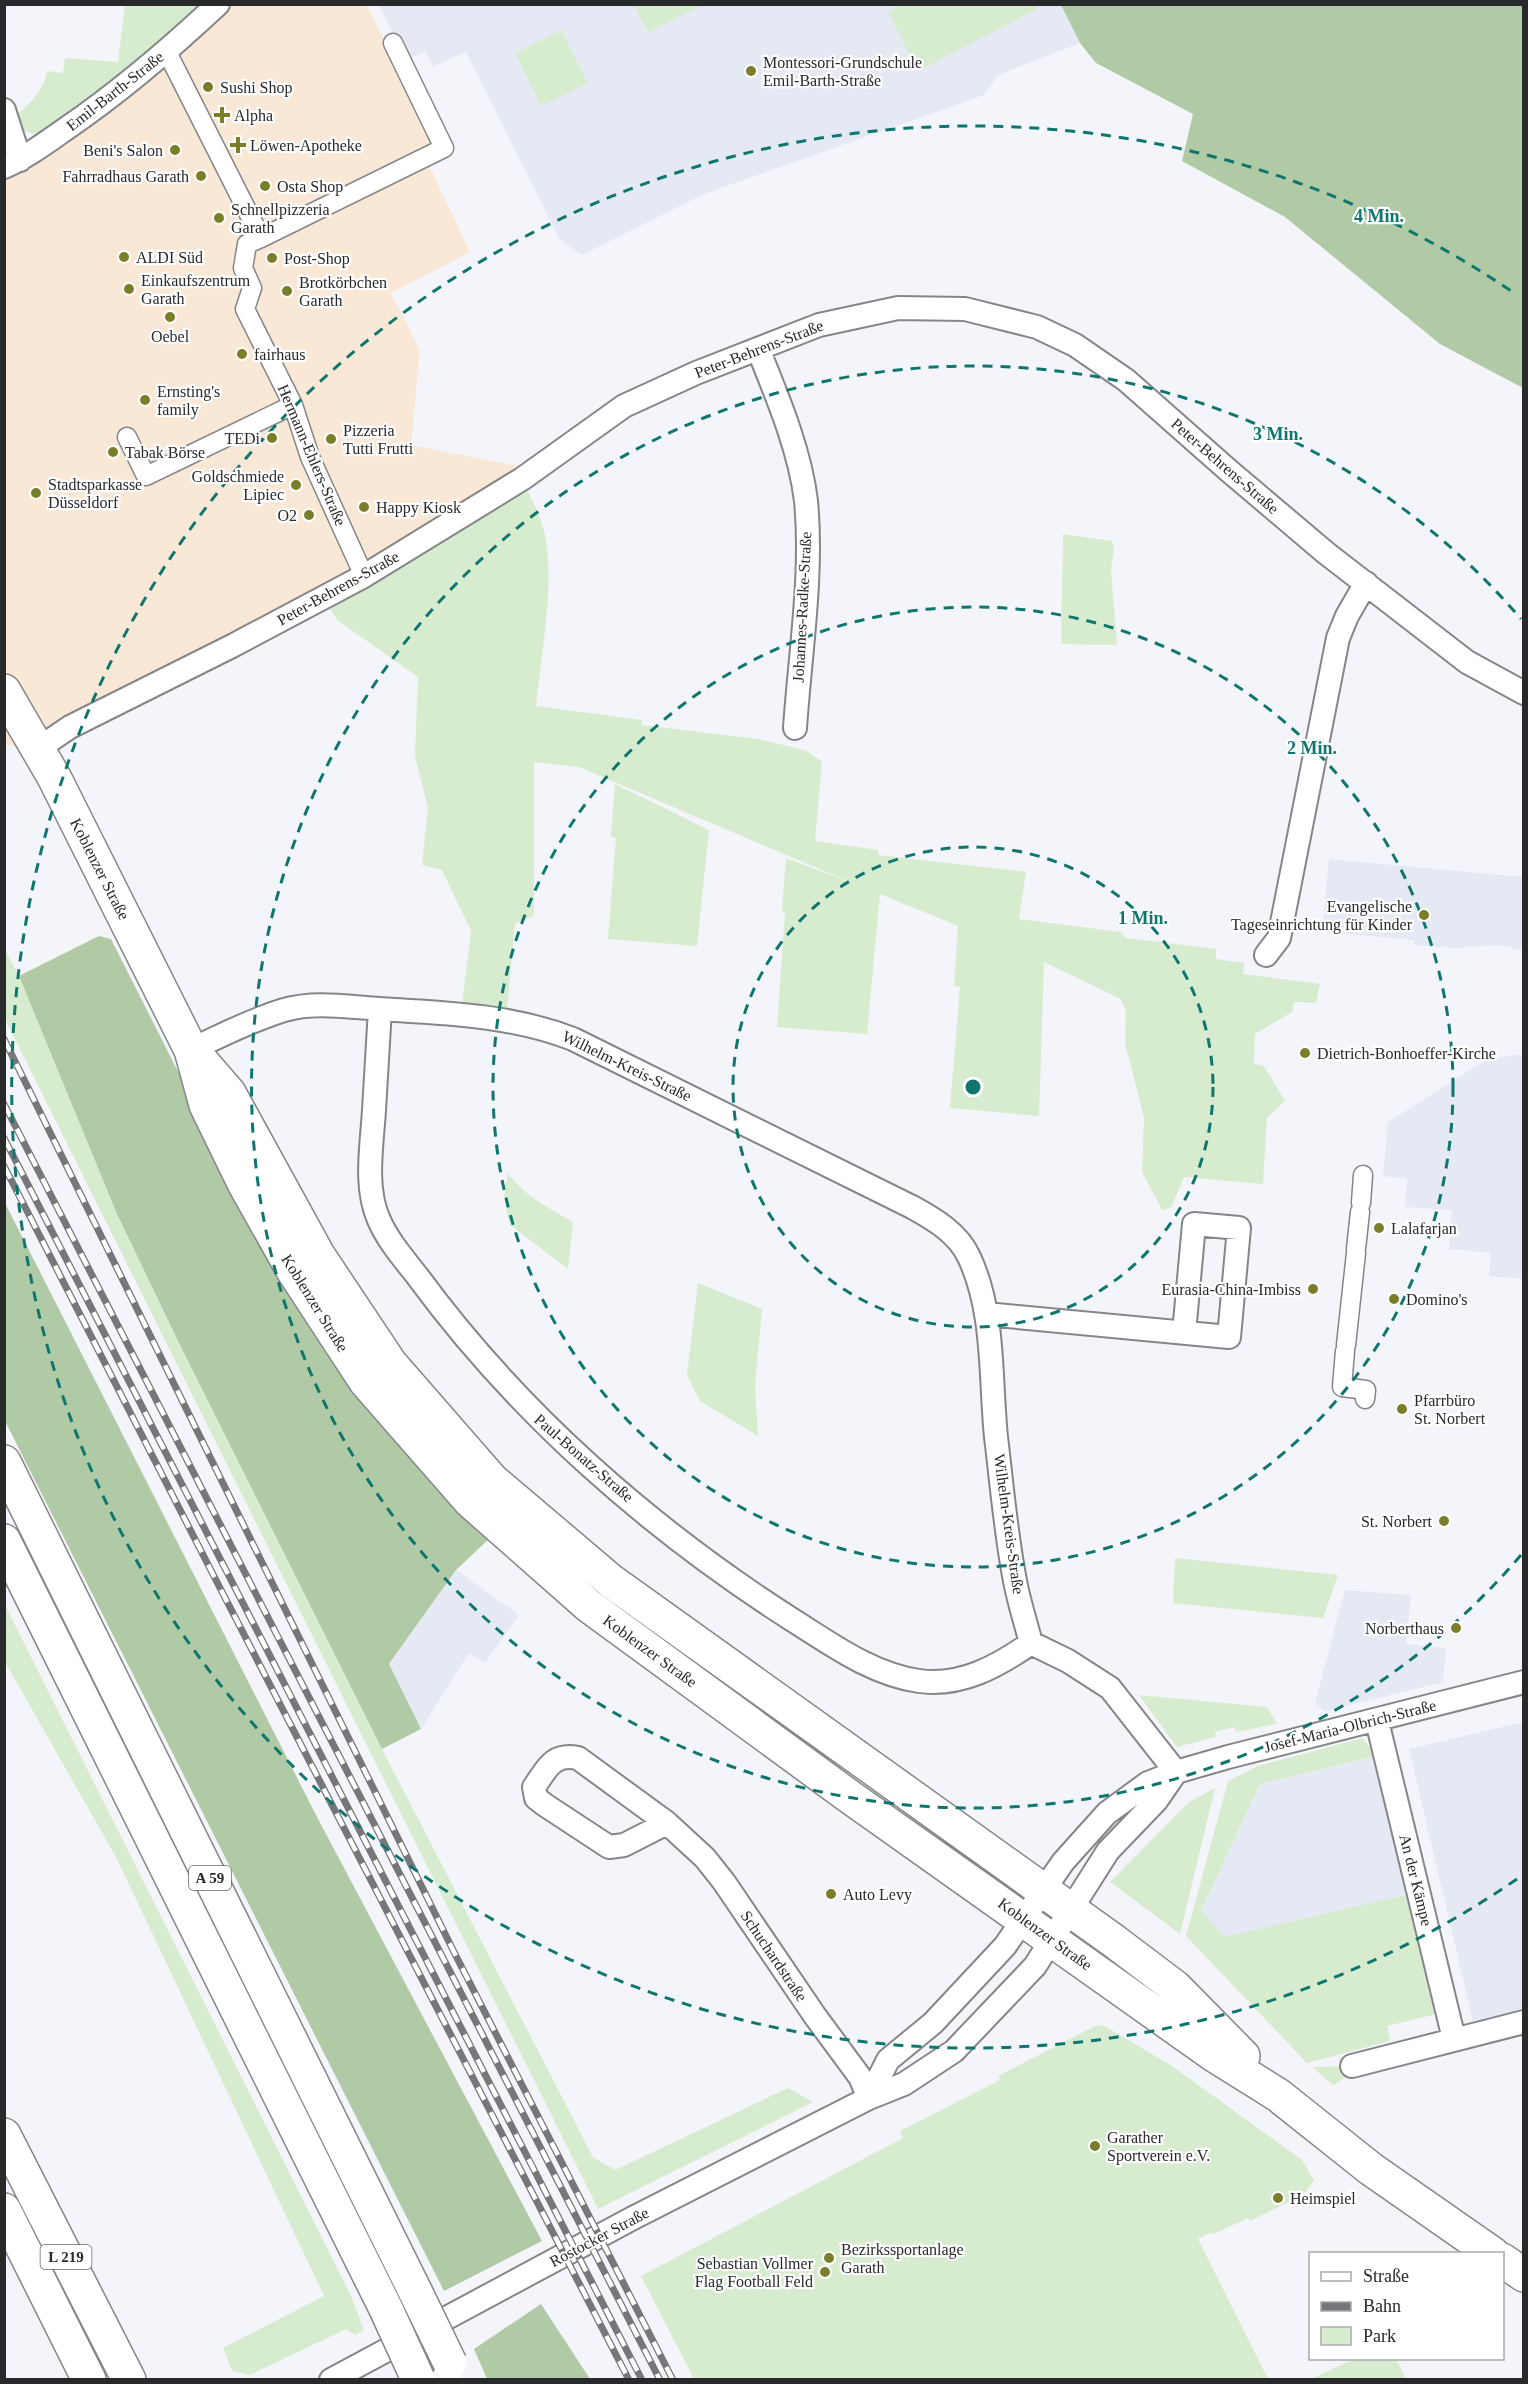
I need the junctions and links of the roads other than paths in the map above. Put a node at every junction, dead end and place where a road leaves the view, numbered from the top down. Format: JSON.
{"nodes":[{"id":1,"x":218,"y":4,"type":"edge"},
{"id":2,"x":393,"y":43,"type":"dead end"},
{"id":3,"x":167,"y":52,"type":"junction"},
{"id":4,"x":4,"y":110,"type":"edge"},
{"id":5,"x":13,"y":164,"type":"edge"},
{"id":6,"x":261,"y":238,"type":"junction"},
{"id":7,"x":758,"y":349,"type":"junction"},
{"id":8,"x":293,"y":405,"type":"junction"},
{"id":9,"x":127,"y":437,"type":"dead end"},
{"id":10,"x":364,"y":576,"type":"junction"},
{"id":11,"x":1366,"y":583,"type":"junction"},
{"id":12,"x":4,"y":691,"type":"edge"},
{"id":13,"x":1524,"y":693,"type":"edge"},
{"id":14,"x":795,"y":728,"type":"dead end"},
{"id":15,"x":39,"y":748,"type":"junction"},
{"id":16,"x":1266,"y":955,"type":"dead end"},
{"id":17,"x":381,"y":1009,"type":"junction"},
{"id":18,"x":191,"y":1050,"type":"junction"},
{"id":19,"x":1363,"y":1175,"type":"dead end"},
{"id":20,"x":986,"y":1314,"type":"junction"},
{"id":21,"x":1184,"y":1333,"type":"junction"},
{"id":22,"x":1365,"y":1399,"type":"dead end"},
{"id":23,"x":4,"y":1462,"type":"edge"},
{"id":24,"x":4,"y":1541,"type":"edge"},
{"id":25,"x":1031,"y":1643,"type":"junction"},
{"id":26,"x":1524,"y":1682,"type":"edge"},
{"id":27,"x":1377,"y":1721,"type":"junction"},
{"id":28,"x":1176,"y":1772,"type":"junction"},
{"id":29,"x":667,"y":1823,"type":"junction"},
{"id":30,"x":1043,"y":1890,"type":"junction"},
{"id":31,"x":1070,"y":1910,"type":"junction"},
{"id":32,"x":1024,"y":1920,"type":"junction"},
{"id":33,"x":1052,"y":1940,"type":"junction"},
{"id":34,"x":1524,"y":2022,"type":"edge"},
{"id":35,"x":1454,"y":2039,"type":"junction"},
{"id":36,"x":1352,"y":2066,"type":"dead end"},
{"id":37,"x":1278,"y":2095,"type":"junction"},
{"id":38,"x":869,"y":2098,"type":"junction"},
{"id":39,"x":4,"y":2135,"type":"edge"},
{"id":40,"x":4,"y":2210,"type":"edge"},
{"id":41,"x":1492,"y":2252,"type":"edge"},
{"id":42,"x":1504,"y":2261,"type":"edge"},
{"id":43,"x":1524,"y":2275,"type":"edge"},
{"id":44,"x":454,"y":2371,"type":"edge"},
{"id":45,"x":89,"y":2379,"type":"edge"},
{"id":46,"x":129,"y":2379,"type":"edge"},
{"id":47,"x":331,"y":2379,"type":"edge"},
{"id":48,"x":418,"y":2379,"type":"edge"}],
"edges":[{"from":1,"to":3,"type":"street","name":"Emil-Barth-Straße"},
{"from":2,"to":6,"type":"street"},
{"from":3,"to":5,"type":"street","name":"Emil-Barth-Straße"},
{"from":3,"to":6,"type":"street"},
{"from":4,"to":5,"type":"street"},
{"from":6,"to":8,"type":"street","name":"Hermann-Ehlers-Straße"},
{"from":7,"to":10,"type":"street","name":"Peter-Behrens-Straße"},
{"from":7,"to":11,"type":"street","name":"Peter-Behrens-Straße"},
{"from":7,"to":14,"type":"street","name":"Johannes-Radke-Straße"},
{"from":8,"to":9,"type":"street"},
{"from":8,"to":10,"type":"street","name":"Hermann-Ehlers-Straße"},
{"from":10,"to":15,"type":"street","name":"Peter-Behrens-Straße"},
{"from":11,"to":13,"type":"street","name":"Peter-Behrens-Straße"},
{"from":11,"to":16,"type":"street"},
{"from":12,"to":15,"type":"main road","name":"Koblenzer Straße"},
{"from":15,"to":18,"type":"main road","name":"Koblenzer Straße"},
{"from":17,"to":18,"type":"street","name":"Wilhelm-Kreis-Straße"},
{"from":17,"to":20,"type":"street","name":"Wilhelm-Kreis-Straße"},
{"from":17,"to":25,"type":"street","name":"Paul-Bonatz-Straße"},
{"from":18,"to":30,"type":"main road","name":"Koblenzer Straße"},
{"from":18,"to":32,"type":"main road","name":"Koblenzer Straße"},
{"from":19,"to":22,"type":"street"},
{"from":20,"to":21,"type":"street"},
{"from":20,"to":25,"type":"street","name":"Wilhelm-Kreis-Straße"},
{"from":21,"to":21,"type":"street"},
{"from":23,"to":44,"type":"main road","number":"A 59","bridge":true},
{"from":24,"to":48,"type":"main road","number":"A 59","bridge":true},
{"from":25,"to":28,"type":"street"},
{"from":26,"to":27,"type":"street","name":"Josef-Maria-Olbrich-Straße"},
{"from":27,"to":28,"type":"street","name":"Josef-Maria-Olbrich-Straße"},
{"from":27,"to":35,"type":"street","name":"An der Kämpe"},
{"from":28,"to":30,"type":"street","name":"Josef-Maria-Olbrich-Straße"},
{"from":28,"to":31,"type":"street"},
{"from":29,"to":29,"type":"street","name":"Schuchardstraße"},
{"from":29,"to":38,"type":"street","name":"Schuchardstraße"},
{"from":30,"to":31,"type":"main road","name":"Koblenzer Straße"},
{"from":30,"to":32,"type":"street","name":"Josef-Maria-Olbrich-Straße"},
{"from":31,"to":33,"type":"street"},
{"from":31,"to":37,"type":"main road","name":"Koblenzer Straße"},
{"from":32,"to":33,"type":"main road","name":"Koblenzer Straße"},
{"from":32,"to":38,"type":"street"},
{"from":33,"to":37,"type":"main road","name":"Koblenzer Straße"},
{"from":33,"to":38,"type":"street","name":"Rostocker Straße"},
{"from":34,"to":35,"type":"street"},
{"from":35,"to":36,"type":"street"},
{"from":37,"to":41,"type":"main road","name":"Koblenzer Straße"},
{"from":38,"to":47,"type":"street","name":"Rostocker Straße"},
{"from":39,"to":46,"type":"main road","number":"L 219"},
{"from":40,"to":45,"type":"main road","number":"L 219"},
{"from":42,"to":43,"type":"main road"}]}
